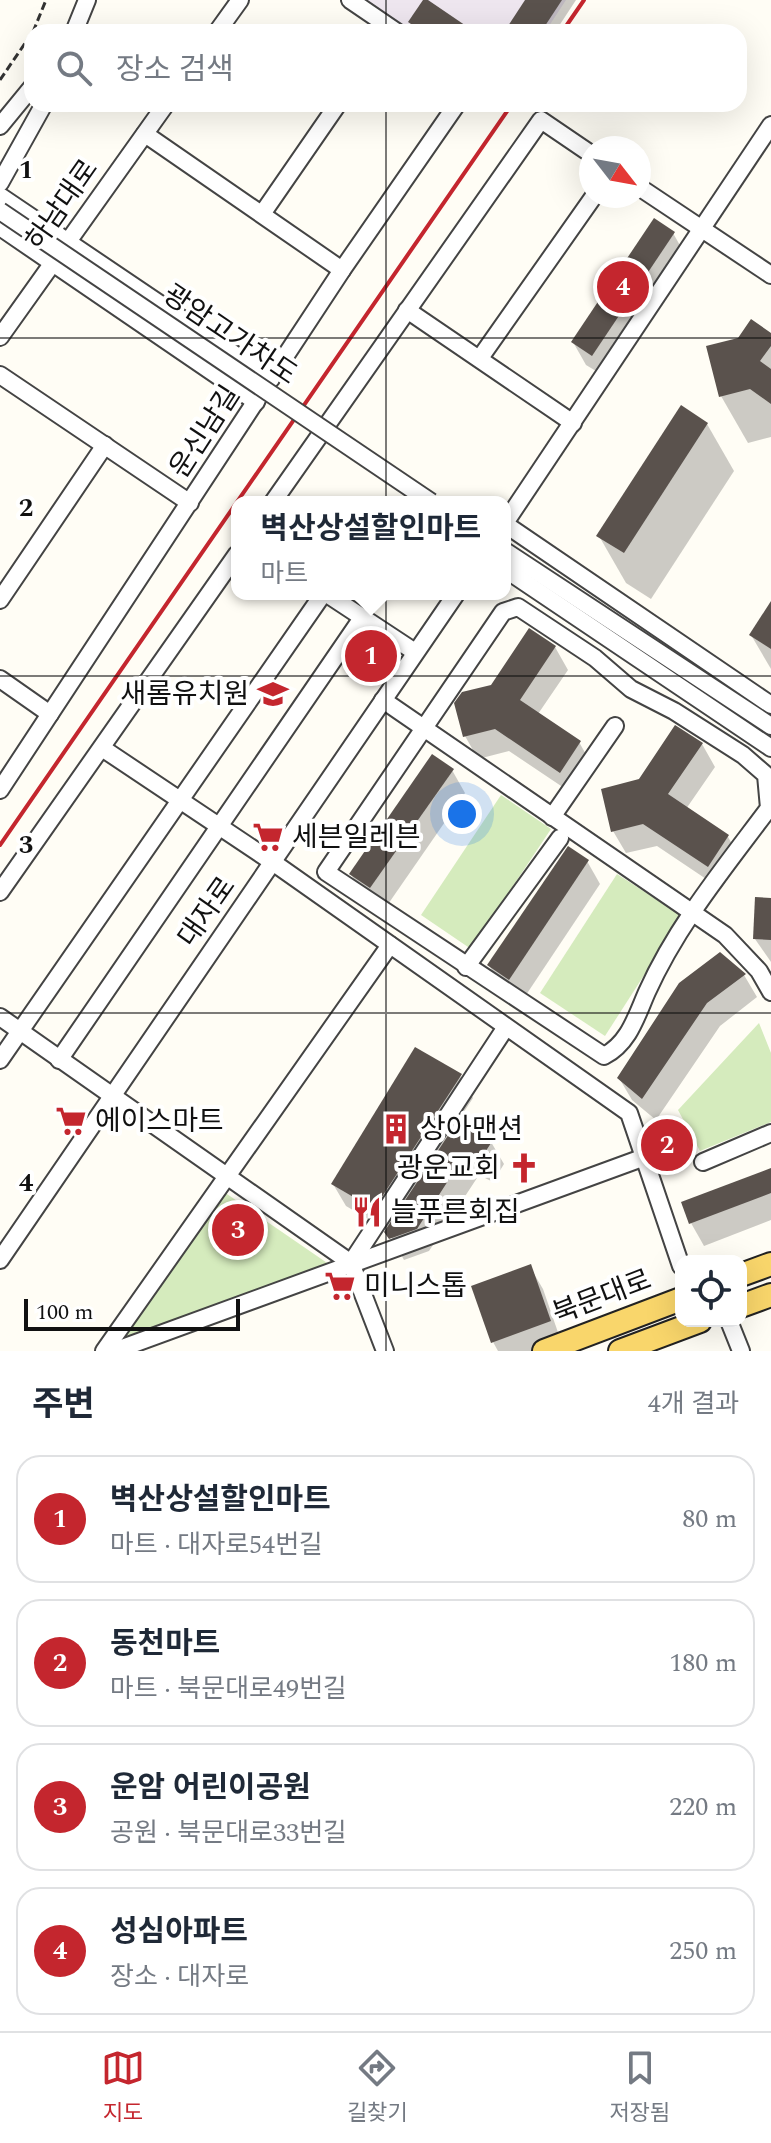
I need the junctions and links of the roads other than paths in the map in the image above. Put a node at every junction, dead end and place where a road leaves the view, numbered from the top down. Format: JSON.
{"nodes":[{"id":1,"x":87,"y":0,"type":"edge"},
{"id":2,"x":240,"y":0,"type":"edge"},
{"id":3,"x":350,"y":0,"type":"edge"},
{"id":4,"x":77,"y":24,"type":"edge"},
{"id":5,"x":223,"y":24,"type":"edge"},
{"id":6,"x":383,"y":24,"type":"edge"},
{"id":7,"x":24,"y":97,"type":"edge"},
{"id":8,"x":40,"y":112,"type":"edge"},
{"id":9,"x":160,"y":112,"type":"edge"},
{"id":10,"x":332,"y":112,"type":"edge"},
{"id":11,"x":451,"y":112,"type":"edge"},
{"id":12,"x":771,"y":125,"type":"edge"},
{"id":13,"x":0,"y":126,"type":"edge"},
{"id":14,"x":145,"y":134,"type":"junction"},
{"id":15,"x":579,"y":146,"type":"edge"},
{"id":16,"x":0,"y":183,"type":"edge"},
{"id":17,"x":651,"y":195,"type":"edge"},
{"id":18,"x":0,"y":196,"type":"edge"},
{"id":19,"x":585,"y":208,"type":"edge"},
{"id":20,"x":0,"y":211,"type":"edge"},
{"id":21,"x":262,"y":214,"type":"junction"},
{"id":22,"x":0,"y":227,"type":"edge"},
{"id":23,"x":702,"y":229,"type":"junction"},
{"id":24,"x":68,"y":241,"type":"junction"},
{"id":25,"x":53,"y":263,"type":"junction"},
{"id":26,"x":342,"y":270,"type":"junction"},
{"id":27,"x":771,"y":275,"type":"edge"},
{"id":28,"x":407,"y":310,"type":"junction"},
{"id":29,"x":0,"y":337,"type":"edge"},
{"id":30,"x":480,"y":358,"type":"junction"},
{"id":31,"x":0,"y":375,"type":"edge"},
{"id":32,"x":271,"y":379,"type":"junction"},
{"id":33,"x":256,"y":402,"type":"junction"},
{"id":34,"x":573,"y":423,"type":"junction"},
{"id":35,"x":105,"y":445,"type":"junction"},
{"id":36,"x":277,"y":496,"type":"edge"},
{"id":37,"x":422,"y":496,"type":"edge"},
{"id":38,"x":190,"y":503,"type":"junction"},
{"id":39,"x":511,"y":515,"type":"edge"},
{"id":40,"x":511,"y":528,"type":"edge"},
{"id":41,"x":511,"y":555,"type":"edge"},
{"id":42,"x":231,"y":563,"type":"edge"},
{"id":43,"x":511,"y":573,"type":"edge"},
{"id":44,"x":0,"y":600,"type":"edge"},
{"id":45,"x":321,"y":600,"type":"edge"},
{"id":46,"x":334,"y":600,"type":"edge"},
{"id":47,"x":452,"y":600,"type":"edge"},
{"id":48,"x":362,"y":618,"type":"junction"},
{"id":49,"x":415,"y":652,"type":"junction"},
{"id":50,"x":0,"y":679,"type":"edge"},
{"id":51,"x":383,"y":700,"type":"junction"},
{"id":52,"x":771,"y":705,"type":"edge"},
{"id":53,"x":50,"y":714,"type":"junction"},
{"id":54,"x":767,"y":724,"type":"edge"},
{"id":55,"x":615,"y":726,"type":"dead end"},
{"id":56,"x":423,"y":728,"type":"junction"},
{"id":57,"x":102,"y":748,"type":"junction"},
{"id":58,"x":771,"y":748,"type":"edge"},
{"id":59,"x":0,"y":790,"type":"edge"},
{"id":60,"x":182,"y":802,"type":"junction"},
{"id":61,"x":552,"y":817,"type":"junction"},
{"id":62,"x":220,"y":827,"type":"junction"},
{"id":63,"x":560,"y":838,"type":"dead end"},
{"id":64,"x":274,"y":863,"type":"junction"},
{"id":65,"x":0,"y":892,"type":"edge"},
{"id":66,"x":692,"y":911,"type":"junction"},
{"id":67,"x":390,"y":945,"type":"junction"},
{"id":68,"x":466,"y":967,"type":"junction"},
{"id":69,"x":771,"y":992,"type":"edge"},
{"id":70,"x":0,"y":1017,"type":"edge"},
{"id":71,"x":506,"y":1027,"type":"junction"},
{"id":72,"x":20,"y":1032,"type":"junction"},
{"id":73,"x":0,"y":1060,"type":"edge"},
{"id":74,"x":59,"y":1060,"type":"junction"},
{"id":75,"x":111,"y":1095,"type":"junction"},
{"id":76,"x":771,"y":1133,"type":"edge"},
{"id":77,"x":642,"y":1158,"type":"junction"},
{"id":78,"x":703,"y":1162,"type":"dead end"},
{"id":79,"x":228,"y":1177,"type":"junction"},
{"id":80,"x":677,"y":1255,"type":"edge"},
{"id":81,"x":0,"y":1260,"type":"edge"},
{"id":82,"x":351,"y":1263,"type":"junction"},
{"id":83,"x":771,"y":1264,"type":"edge"},
{"id":84,"x":747,"y":1273,"type":"edge"},
{"id":85,"x":771,"y":1295,"type":"edge"},
{"id":86,"x":675,"y":1301,"type":"edge"},
{"id":87,"x":747,"y":1304,"type":"edge"},
{"id":88,"x":684,"y":1327,"type":"edge"},
{"id":89,"x":731,"y":1327,"type":"edge"},
{"id":90,"x":104,"y":1351,"type":"edge"},
{"id":91,"x":114,"y":1351,"type":"edge"},
{"id":92,"x":385,"y":1351,"type":"edge"},
{"id":93,"x":544,"y":1351,"type":"edge"},
{"id":94,"x":620,"y":1351,"type":"edge"},
{"id":95,"x":741,"y":1351,"type":"edge"}],
"edges":[{"from":1,"to":4,"type":"street"},
{"from":2,"to":5,"type":"street"},
{"from":3,"to":6,"type":"street"},
{"from":7,"to":13,"type":"street"},
{"from":8,"to":16,"type":"street"},
{"from":9,"to":14,"type":"street","name":"하남대로"},
{"from":10,"to":21,"type":"street"},
{"from":11,"to":26,"type":"street","name":"운신남길"},
{"from":12,"to":23,"type":"street"},
{"from":14,"to":21,"type":"street"},
{"from":14,"to":24,"type":"street","name":"하남대로"},
{"from":15,"to":28,"type":"street"},
{"from":17,"to":23,"type":"street"},
{"from":18,"to":24,"type":"street"},
{"from":19,"to":30,"type":"street"},
{"from":20,"to":37,"type":"street","name":"광암고가차도","bridge":true},
{"from":21,"to":26,"type":"street"},
{"from":22,"to":25,"type":"street"},
{"from":23,"to":27,"type":"street"},
{"from":23,"to":34,"type":"street"},
{"from":24,"to":25,"type":"street","name":"하남대로"},
{"from":24,"to":32,"type":"street"},
{"from":25,"to":29,"type":"street","name":"하남대로"},
{"from":25,"to":33,"type":"street"},
{"from":26,"to":32,"type":"street","name":"운신남길"},
{"from":28,"to":30,"type":"street"},
{"from":28,"to":36,"type":"street"},
{"from":30,"to":34,"type":"street"},
{"from":31,"to":35,"type":"street"},
{"from":32,"to":33,"type":"street","name":"운신남길"},
{"from":33,"to":38,"type":"street","name":"운신남길"},
{"from":34,"to":39,"type":"street"},
{"from":35,"to":38,"type":"street"},
{"from":35,"to":44,"type":"street"},
{"from":38,"to":53,"type":"street","name":"운신남길"},
{"from":40,"to":52,"type":"street"},
{"from":41,"to":54,"type":"street"},
{"from":42,"to":57,"type":"street"},
{"from":43,"to":58,"type":"street"},
{"from":45,"to":60,"type":"street"},
{"from":46,"to":48,"type":"street"},
{"from":47,"to":49,"type":"street","name":"대자로"},
{"from":48,"to":49,"type":"street"},
{"from":48,"to":62,"type":"street"},
{"from":49,"to":51,"type":"street","name":"대자로"},
{"from":50,"to":53,"type":"street"},
{"from":51,"to":56,"type":"street"},
{"from":51,"to":64,"type":"street","name":"대자로"},
{"from":53,"to":59,"type":"street","name":"운신남길"},
{"from":55,"to":61,"type":"street"},
{"from":56,"to":61,"type":"street"},
{"from":56,"to":66,"type":"street"},
{"from":56,"to":68,"type":"street"},
{"from":57,"to":60,"type":"street"},
{"from":57,"to":65,"type":"street"},
{"from":60,"to":62,"type":"street"},
{"from":60,"to":72,"type":"street"},
{"from":61,"to":66,"type":"street"},
{"from":62,"to":64,"type":"street"},
{"from":62,"to":74,"type":"street"},
{"from":63,"to":68,"type":"street"},
{"from":64,"to":67,"type":"street"},
{"from":64,"to":75,"type":"street","name":"대자로"},
{"from":66,"to":68,"type":"street"},
{"from":66,"to":69,"type":"street"},
{"from":67,"to":71,"type":"street"},
{"from":67,"to":79,"type":"street"},
{"from":70,"to":72,"type":"street"},
{"from":71,"to":77,"type":"street"},
{"from":71,"to":82,"type":"street"},
{"from":72,"to":73,"type":"street"},
{"from":72,"to":74,"type":"street"},
{"from":74,"to":75,"type":"street"},
{"from":75,"to":79,"type":"street"},
{"from":75,"to":81,"type":"street","name":"대자로"},
{"from":76,"to":78,"type":"street"},
{"from":77,"to":80,"type":"street"},
{"from":77,"to":82,"type":"street"},
{"from":79,"to":82,"type":"street"},
{"from":79,"to":90,"type":"street"},
{"from":82,"to":91,"type":"street"},
{"from":82,"to":92,"type":"street"},
{"from":83,"to":84,"type":"main road"},
{"from":85,"to":87,"type":"main road"},
{"from":86,"to":93,"type":"main road","name":"북문대로"},
{"from":88,"to":94,"type":"main road","name":"북문대로"},
{"from":89,"to":95,"type":"street"}]}
